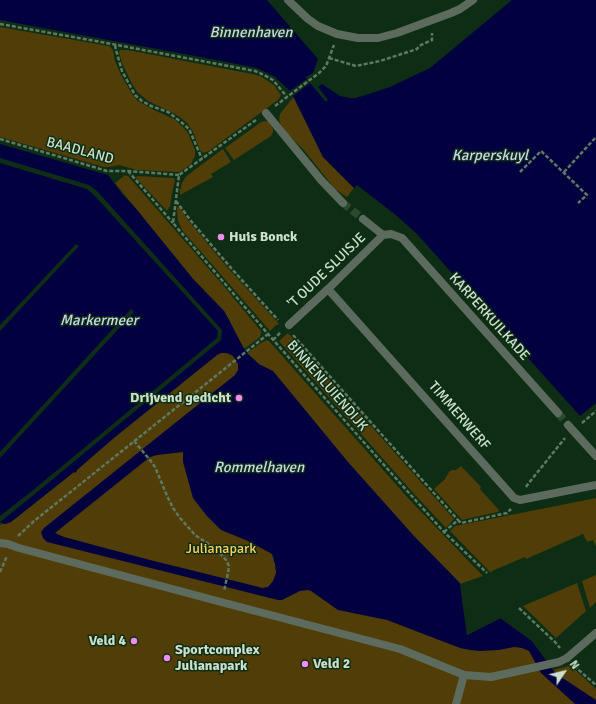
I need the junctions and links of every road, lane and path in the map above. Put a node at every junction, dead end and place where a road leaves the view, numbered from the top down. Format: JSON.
{"nodes":[{"id":1,"x":288,"y":0,"type":"edge"},
{"id":2,"x":473,"y":0,"type":"edge"},
{"id":3,"x":430,"y":21,"type":"junction"},
{"id":4,"x":0,"y":24,"type":"edge"},
{"id":5,"x":338,"y":34,"type":"junction"},
{"id":6,"x":115,"y":45,"type":"junction"},
{"id":7,"x":329,"y":58,"type":"junction"},
{"id":8,"x":287,"y":97,"type":"junction"},
{"id":9,"x":266,"y":113,"type":"junction"},
{"id":10,"x":596,"y":137,"type":"edge"},
{"id":11,"x":0,"y":138,"type":"edge"},
{"id":12,"x":202,"y":159,"type":"junction"},
{"id":13,"x":128,"y":171,"type":"junction"},
{"id":14,"x":520,"y":172,"type":"dead end"},
{"id":15,"x":564,"y":172,"type":"junction"},
{"id":16,"x":180,"y":175,"type":"junction"},
{"id":17,"x":176,"y":200,"type":"junction"},
{"id":18,"x":343,"y":203,"type":"tunnel mouth"},
{"id":19,"x":578,"y":203,"type":"dead end"},
{"id":20,"x":363,"y":219,"type":"tunnel mouth"},
{"id":21,"x":173,"y":223,"type":"junction"},
{"id":22,"x":383,"y":235,"type":"junction"},
{"id":23,"x":402,"y":238,"type":"joint"},
{"id":24,"x":328,"y":289,"type":"junction"},
{"id":25,"x":280,"y":323,"type":"dead end"},
{"id":26,"x":289,"y":329,"type":"joint"},
{"id":27,"x":268,"y":334,"type":"junction"},
{"id":28,"x":279,"y":334,"type":"dead end"},
{"id":29,"x":273,"y":340,"type":"junction"},
{"id":30,"x":596,"y":411,"type":"edge"},
{"id":31,"x":558,"y":413,"type":"tunnel mouth"},
{"id":32,"x":570,"y":427,"type":"junction"},
{"id":33,"x":134,"y":441,"type":"junction"},
{"id":34,"x":596,"y":456,"type":"edge"},
{"id":35,"x":596,"y":485,"type":"edge"},
{"id":36,"x":520,"y":500,"type":"junction"},
{"id":37,"x":458,"y":520,"type":"junction"},
{"id":38,"x":444,"y":532,"type":"junction"},
{"id":39,"x":4,"y":543,"type":"edge"},
{"id":40,"x":0,"y":572,"type":"edge"},
{"id":41,"x":486,"y":573,"type":"dead end"},
{"id":42,"x":224,"y":591,"type":"dead end"},
{"id":43,"x":518,"y":608,"type":"dead end"},
{"id":44,"x":596,"y":634,"type":"edge"},
{"id":45,"x":567,"y":658,"type":"junction"},
{"id":46,"x":464,"y":675,"type":"junction"},
{"id":47,"x":596,"y":685,"type":"edge"},
{"id":48,"x":457,"y":701,"type":"edge"}],
"edges":[{"from":1,"to":5,"type":"street"},
{"from":2,"to":3,"type":"street"},
{"from":3,"to":5,"type":"street"},
{"from":3,"to":7,"type":"path"},
{"from":4,"to":6,"type":"path"},
{"from":5,"to":7,"type":"path"},
{"from":6,"to":8,"type":"path"},
{"from":6,"to":12,"type":"path"},
{"from":7,"to":8,"type":"path"},
{"from":8,"to":9,"type":"path"},
{"from":9,"to":12,"type":"path"},
{"from":9,"to":18,"type":"street"},
{"from":10,"to":15,"type":"path"},
{"from":11,"to":13,"type":"path","name":"BAADLAND"},
{"from":12,"to":16,"type":"path"},
{"from":13,"to":16,"type":"path","name":"BAADLAND"},
{"from":13,"to":21,"type":"path","name":"BINNENLUIENDIJK"},
{"from":14,"to":15,"type":"path"},
{"from":15,"to":19,"type":"path"},
{"from":16,"to":17,"type":"path"},
{"from":17,"to":21,"type":"path"},
{"from":17,"to":25,"type":"path"},
{"from":20,"to":22,"type":"street","name":"'T OUDE SLUISJE"},
{"from":21,"to":27,"type":"path","name":"BINNENLUIENDIJK"},
{"from":22,"to":23,"type":"street","name":"'T OUDE SLUISJE"},
{"from":22,"to":24,"type":"street","name":"'T OUDE SLUISJE"},
{"from":23,"to":31,"type":"street","name":"KARPERKUILKADE"},
{"from":24,"to":26,"type":"street","name":"'T OUDE SLUISJE"},
{"from":24,"to":36,"type":"street","name":"TIMMERWERF"},
{"from":26,"to":37,"type":"path","name":"BINNENLUIENDIJK"},
{"from":27,"to":29,"type":"path","name":"BINNENLUIENDIJK"},
{"from":27,"to":33,"type":"path"},
{"from":28,"to":29,"type":"path"},
{"from":29,"to":38,"type":"path","name":"BINNENLUIENDIJK"},
{"from":30,"to":32,"type":"path"},
{"from":32,"to":34,"type":"street"},
{"from":32,"to":36,"type":"path"},
{"from":33,"to":39,"type":"path"},
{"from":33,"to":42,"type":"path"},
{"from":35,"to":36,"type":"street"},
{"from":36,"to":37,"type":"path"},
{"from":37,"to":38,"type":"path"},
{"from":38,"to":41,"type":"path","name":"BINNENLUIENDIJK"},
{"from":39,"to":40,"type":"path"},
{"from":39,"to":46,"type":"street"},
{"from":43,"to":45,"type":"path"},
{"from":44,"to":45,"type":"street"},
{"from":45,"to":46,"type":"street"},
{"from":45,"to":47,"type":"path"},
{"from":46,"to":48,"type":"street"}]}
